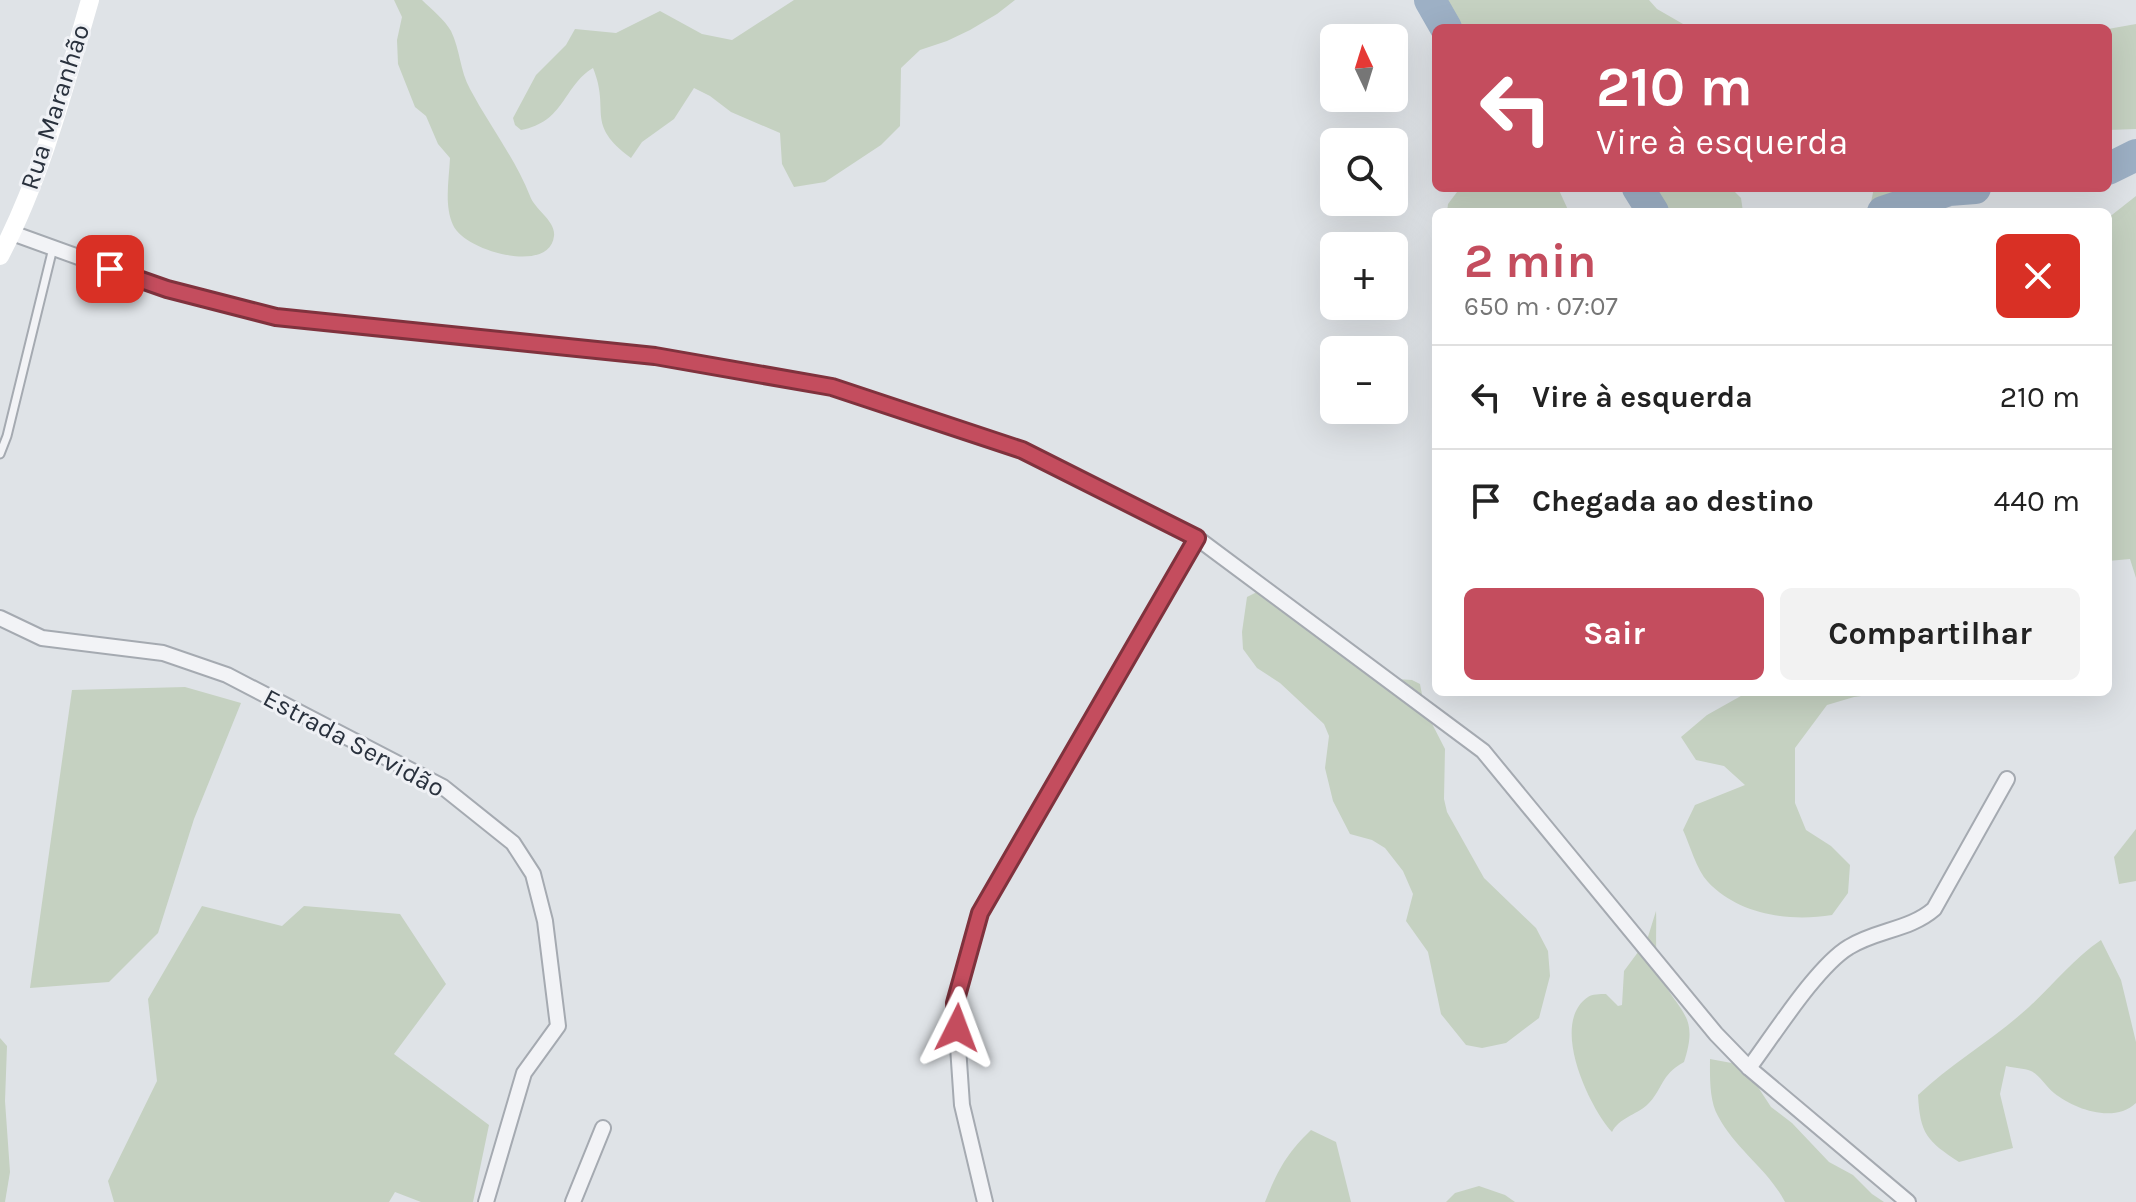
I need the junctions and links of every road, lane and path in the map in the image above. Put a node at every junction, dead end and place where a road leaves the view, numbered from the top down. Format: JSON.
{"nodes":[{"id":1,"x":90,"y":0,"type":"edge"},
{"id":2,"x":6,"y":231,"type":"edge"},
{"id":3,"x":53,"y":248,"type":"junction"},
{"id":4,"x":0,"y":256,"type":"edge"},
{"id":5,"x":0,"y":454,"type":"edge"},
{"id":6,"x":1197,"y":538,"type":"junction"},
{"id":7,"x":0,"y":618,"type":"edge"},
{"id":8,"x":2007,"y":779,"type":"dead end"},
{"id":9,"x":1749,"y":1068,"type":"junction"},
{"id":10,"x":603,"y":1128,"type":"dead end"},
{"id":11,"x":486,"y":1202,"type":"edge"},
{"id":12,"x":573,"y":1202,"type":"edge"},
{"id":13,"x":985,"y":1202,"type":"edge"},
{"id":14,"x":1908,"y":1202,"type":"edge"}],
"edges":[{"from":1,"to":2,"type":"main road","name":"Rua Maranhão"},
{"from":2,"to":3,"type":"street"},
{"from":2,"to":4,"type":"main road","name":"Rua Maranhão"},
{"from":3,"to":5,"type":"lane"},
{"from":3,"to":6,"type":"street"},
{"from":6,"to":9,"type":"street"},
{"from":6,"to":13,"type":"street"},
{"from":7,"to":11,"type":"street","name":"Estrada Servidão"},
{"from":8,"to":9,"type":"street"},
{"from":9,"to":14,"type":"street"},
{"from":10,"to":12,"type":"street"}]}
